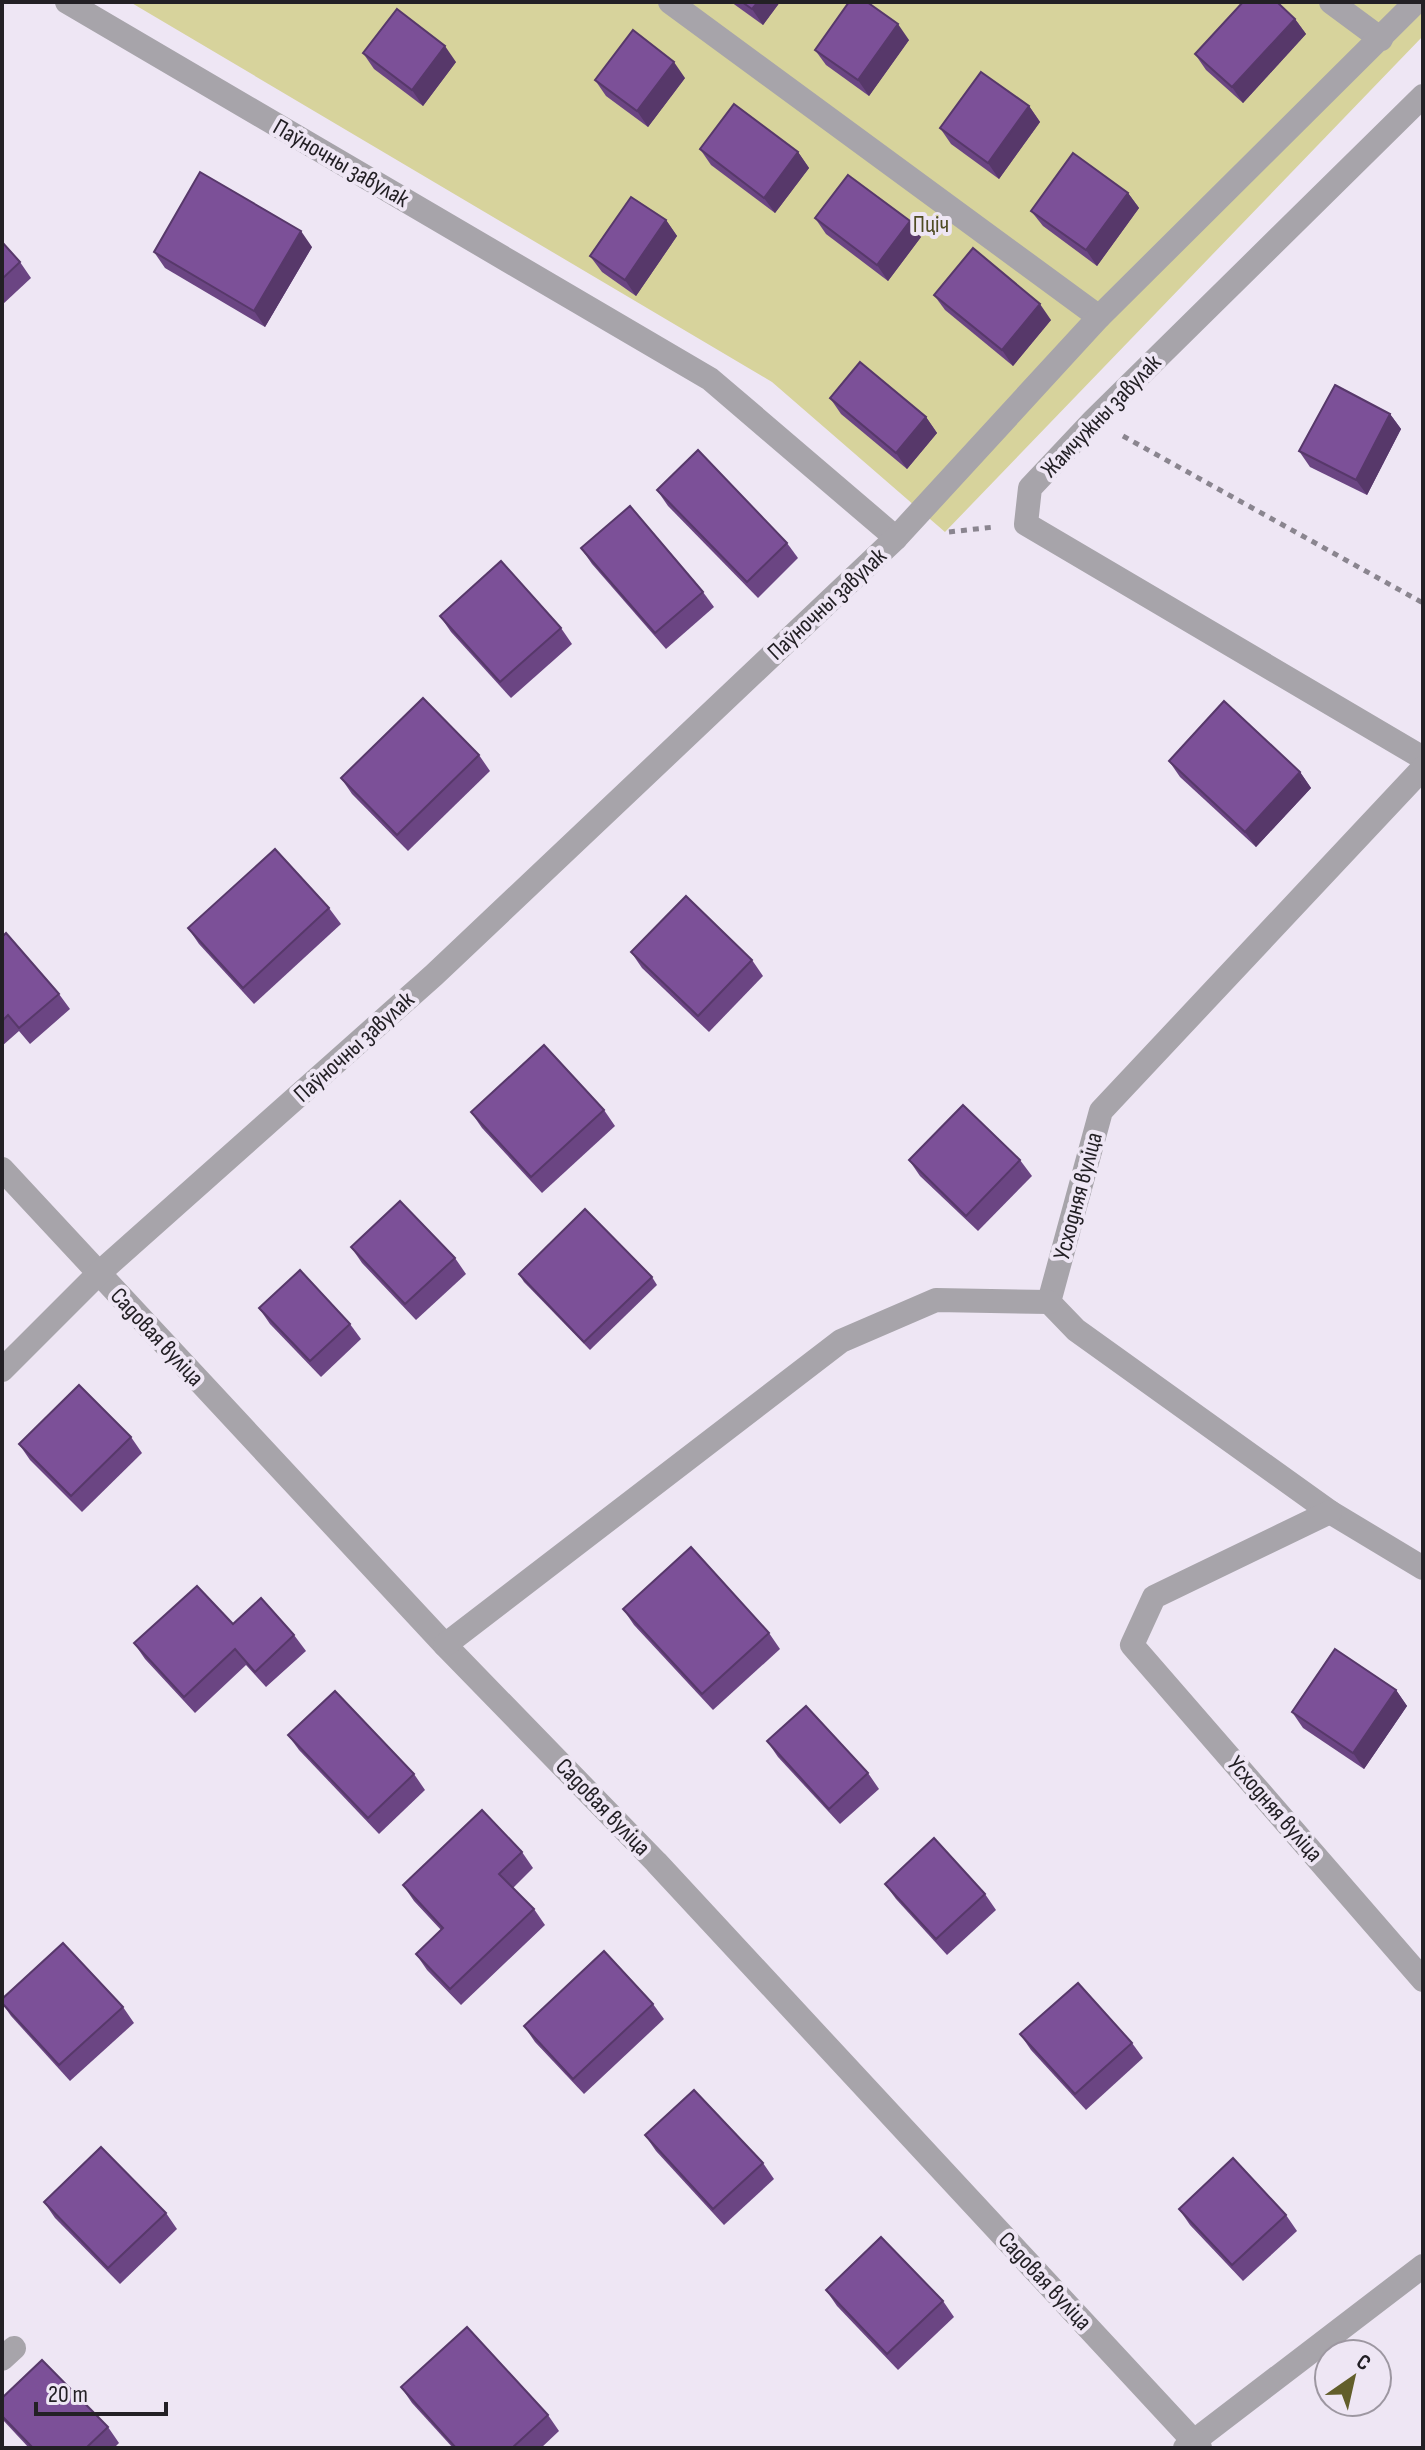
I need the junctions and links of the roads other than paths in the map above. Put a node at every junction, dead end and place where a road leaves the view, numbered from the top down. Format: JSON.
{"nodes":[{"id":1,"x":67,"y":2,"type":"edge"},
{"id":2,"x":670,"y":2,"type":"edge"},
{"id":3,"x":1331,"y":2,"type":"edge"},
{"id":4,"x":1416,"y":2,"type":"edge"},
{"id":5,"x":1381,"y":39,"type":"junction"},
{"id":6,"x":1423,"y":96,"type":"edge"},
{"id":7,"x":1099,"y":317,"type":"junction"},
{"id":8,"x":896,"y":538,"type":"junction"},
{"id":9,"x":1423,"y":758,"type":"edge"},
{"id":10,"x":1423,"y":768,"type":"edge"},
{"id":11,"x":2,"y":1169,"type":"edge"},
{"id":12,"x":98,"y":1274,"type":"junction"},
{"id":13,"x":1049,"y":1302,"type":"junction"},
{"id":14,"x":2,"y":1370,"type":"edge"},
{"id":15,"x":1330,"y":1512,"type":"junction"},
{"id":16,"x":1423,"y":1568,"type":"edge"},
{"id":17,"x":445,"y":1645,"type":"junction"},
{"id":18,"x":1423,"y":1980,"type":"edge"},
{"id":19,"x":1423,"y":2266,"type":"edge"},
{"id":20,"x":1193,"y":2445,"type":"edge"}],
"edges":[{"from":1,"to":8,"type":"street","name":"Паўночны завулак"},
{"from":2,"to":7,"type":"street"},
{"from":3,"to":5,"type":"street"},
{"from":4,"to":5,"type":"street"},
{"from":5,"to":7,"type":"street"},
{"from":6,"to":9,"type":"street","name":"Жамчужны завулак"},
{"from":7,"to":8,"type":"street"},
{"from":8,"to":12,"type":"street","name":"Паўночны завулак"},
{"from":10,"to":13,"type":"street","name":"Усходняя вуліца"},
{"from":11,"to":12,"type":"street","name":"Садовая вуліца"},
{"from":12,"to":14,"type":"street","name":"Паўночны завулак"},
{"from":12,"to":17,"type":"street","name":"Садовая вуліца"},
{"from":13,"to":15,"type":"street"},
{"from":13,"to":17,"type":"street"},
{"from":15,"to":16,"type":"street"},
{"from":15,"to":18,"type":"street","name":"Усходняя вуліца"},
{"from":17,"to":20,"type":"street","name":"Садовая вуліца"},
{"from":19,"to":20,"type":"street"}]}
